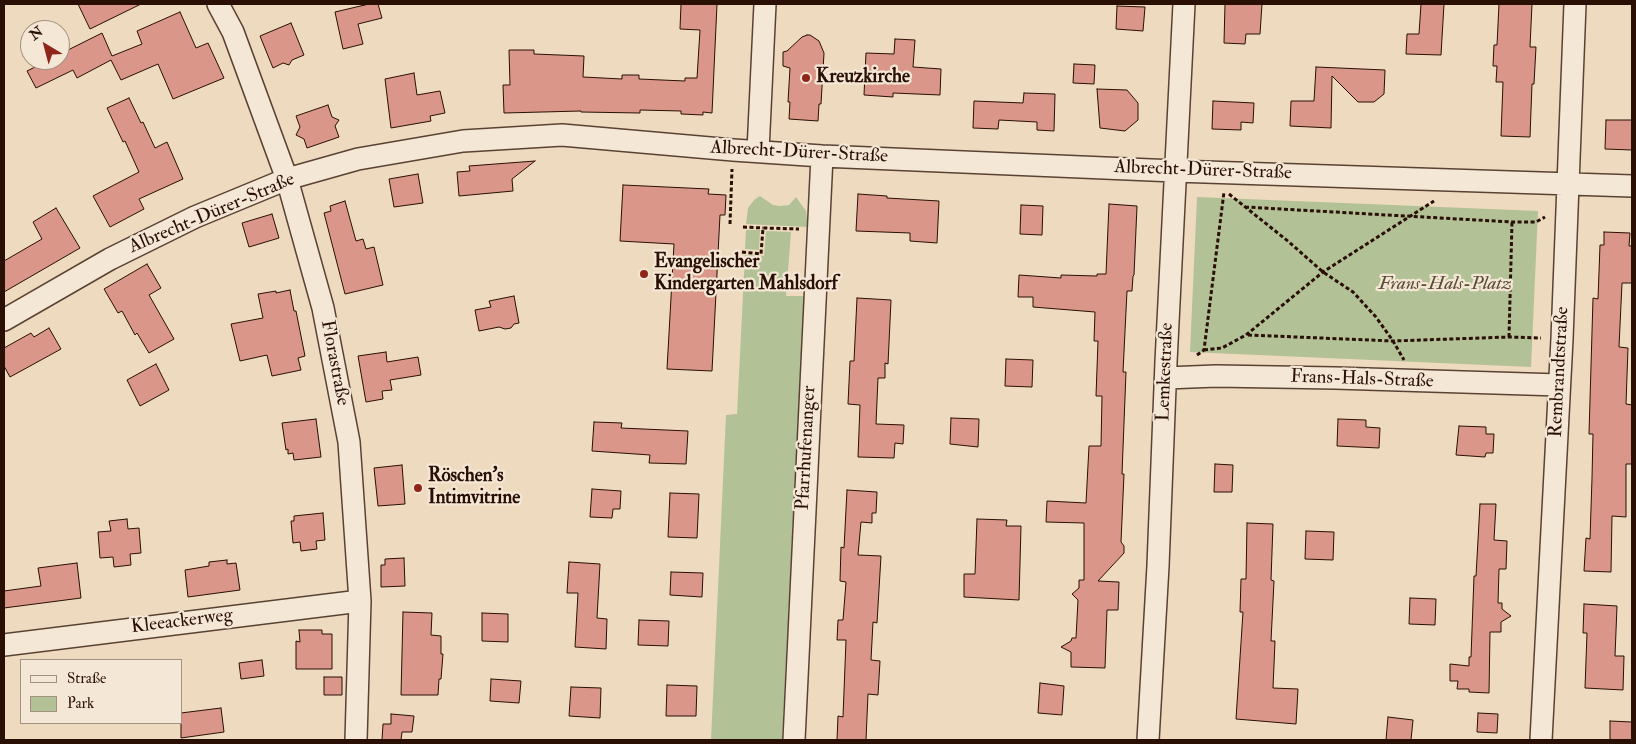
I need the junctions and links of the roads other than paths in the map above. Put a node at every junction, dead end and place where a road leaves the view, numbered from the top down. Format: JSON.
{"nodes":[{"id":1,"x":218,"y":4,"type":"edge"},
{"id":2,"x":765,"y":4,"type":"edge"},
{"id":3,"x":1184,"y":4,"type":"edge"},
{"id":4,"x":1575,"y":4,"type":"edge"},
{"id":5,"x":758,"y":151,"type":"junction"},
{"id":6,"x":822,"y":156,"type":"junction"},
{"id":7,"x":1175,"y":171,"type":"junction"},
{"id":8,"x":287,"y":179,"type":"junction"},
{"id":9,"x":1569,"y":184,"type":"junction"},
{"id":10,"x":1632,"y":186,"type":"edge"},
{"id":11,"x":4,"y":320,"type":"edge"},
{"id":12,"x":1166,"y":378,"type":"junction"},
{"id":13,"x":1559,"y":385,"type":"junction"},
{"id":14,"x":360,"y":600,"type":"junction"},
{"id":15,"x":4,"y":645,"type":"edge"},
{"id":16,"x":356,"y":740,"type":"edge"},
{"id":17,"x":794,"y":740,"type":"edge"},
{"id":18,"x":1148,"y":740,"type":"edge"},
{"id":19,"x":1541,"y":740,"type":"edge"}],
"edges":[{"from":1,"to":8,"type":"street","name":"Florastraße"},
{"from":2,"to":5,"type":"street"},
{"from":3,"to":7,"type":"street","name":"Lemkestraße"},
{"from":4,"to":9,"type":"street","name":"Rembrandtstraße"},
{"from":5,"to":6,"type":"street","name":"Albrecht-Dürer-Straße"},
{"from":5,"to":8,"type":"street","name":"Albrecht-Dürer-Straße"},
{"from":6,"to":7,"type":"street","name":"Albrecht-Dürer-Straße"},
{"from":6,"to":17,"type":"street","name":"Pfarrhufenanger"},
{"from":7,"to":9,"type":"street","name":"Albrecht-Dürer-Straße"},
{"from":7,"to":12,"type":"street","name":"Lemkestraße"},
{"from":8,"to":11,"type":"street","name":"Albrecht-Dürer-Straße"},
{"from":8,"to":14,"type":"street","name":"Florastraße"},
{"from":9,"to":10,"type":"street","name":"Albrecht-Dürer-Straße"},
{"from":9,"to":13,"type":"street","name":"Rembrandtstraße"},
{"from":12,"to":13,"type":"street","name":"Frans-Hals-Straße"},
{"from":12,"to":18,"type":"street","name":"Lemkestraße"},
{"from":13,"to":19,"type":"street","name":"Rembrandtstraße"},
{"from":14,"to":15,"type":"street","name":"Kleeackerweg"},
{"from":14,"to":16,"type":"street","name":"Florastraße"}]}
